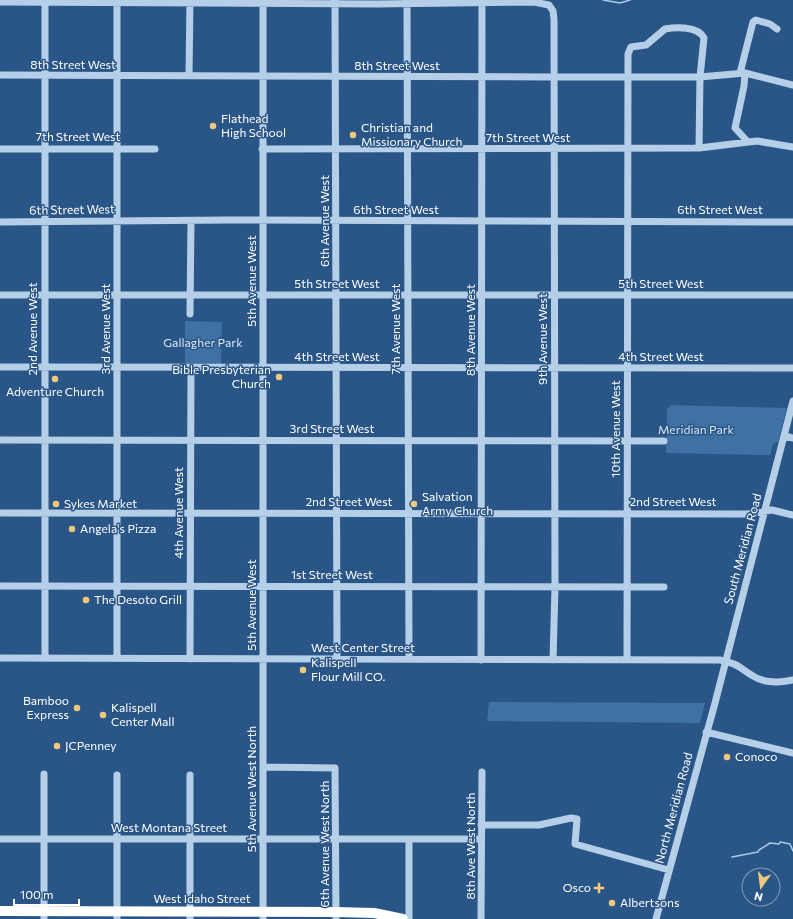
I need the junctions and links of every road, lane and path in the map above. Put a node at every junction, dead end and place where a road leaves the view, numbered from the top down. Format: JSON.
{"nodes":[{"id":1,"x":45,"y":1,"type":"edge"},
{"id":2,"x":117,"y":1,"type":"edge"},
{"id":3,"x":263,"y":1,"type":"edge"},
{"id":4,"x":482,"y":1,"type":"edge"},
{"id":5,"x":0,"y":2,"type":"edge"},
{"id":6,"x":190,"y":2,"type":"edge"},
{"id":7,"x":335,"y":2,"type":"edge"},
{"id":8,"x":408,"y":2,"type":"edge"},
{"id":9,"x":777,"y":29,"type":"dead end"},
{"id":10,"x":743,"y":73,"type":"junction"},
{"id":11,"x":0,"y":75,"type":"edge"},
{"id":12,"x":189,"y":75,"type":"junction"},
{"id":13,"x":45,"y":76,"type":"junction"},
{"id":14,"x":117,"y":76,"type":"junction"},
{"id":15,"x":263,"y":76,"type":"junction"},
{"id":16,"x":336,"y":77,"type":"junction"},
{"id":17,"x":407,"y":77,"type":"junction"},
{"id":18,"x":482,"y":77,"type":"junction"},
{"id":19,"x":628,"y":77,"type":"junction"},
{"id":20,"x":700,"y":77,"type":"junction"},
{"id":21,"x":553,"y":78,"type":"junction"},
{"id":22,"x":793,"y":85,"type":"edge"},
{"id":23,"x":735,"y":128,"type":"junction"},
{"id":24,"x":747,"y":141,"type":"junction"},
{"id":25,"x":732,"y":144,"type":"junction"},
{"id":26,"x":793,"y":146,"type":"edge"},
{"id":27,"x":45,"y":148,"type":"junction"},
{"id":28,"x":117,"y":148,"type":"junction"},
{"id":29,"x":407,"y":148,"type":"junction"},
{"id":30,"x":628,"y":148,"type":"junction"},
{"id":31,"x":699,"y":148,"type":"junction"},
{"id":32,"x":0,"y":149,"type":"edge"},
{"id":33,"x":155,"y":149,"type":"dead end"},
{"id":34,"x":262,"y":149,"type":"junction"},
{"id":35,"x":335,"y":149,"type":"junction"},
{"id":36,"x":482,"y":149,"type":"junction"},
{"id":37,"x":554,"y":149,"type":"junction"},
{"id":38,"x":191,"y":220,"type":"junction"},
{"id":39,"x":117,"y":221,"type":"junction"},
{"id":40,"x":263,"y":221,"type":"junction"},
{"id":41,"x":407,"y":221,"type":"junction"},
{"id":42,"x":482,"y":221,"type":"junction"},
{"id":43,"x":0,"y":222,"type":"edge"},
{"id":44,"x":45,"y":222,"type":"junction"},
{"id":45,"x":335,"y":222,"type":"junction"},
{"id":46,"x":553,"y":222,"type":"junction"},
{"id":47,"x":628,"y":222,"type":"junction"},
{"id":48,"x":793,"y":222,"type":"edge"},
{"id":49,"x":0,"y":295,"type":"edge"},
{"id":50,"x":44,"y":295,"type":"junction"},
{"id":51,"x":117,"y":295,"type":"junction"},
{"id":52,"x":190,"y":295,"type":"junction"},
{"id":53,"x":263,"y":295,"type":"junction"},
{"id":54,"x":336,"y":295,"type":"junction"},
{"id":55,"x":407,"y":295,"type":"junction"},
{"id":56,"x":482,"y":295,"type":"junction"},
{"id":57,"x":554,"y":295,"type":"junction"},
{"id":58,"x":628,"y":295,"type":"junction"},
{"id":59,"x":793,"y":295,"type":"edge"},
{"id":60,"x":190,"y":314,"type":"dead end"},
{"id":61,"x":0,"y":367,"type":"edge"},
{"id":62,"x":44,"y":367,"type":"junction"},
{"id":63,"x":117,"y":367,"type":"junction"},
{"id":64,"x":191,"y":367,"type":"junction"},
{"id":65,"x":264,"y":368,"type":"junction"},
{"id":66,"x":336,"y":368,"type":"junction"},
{"id":67,"x":407,"y":368,"type":"junction"},
{"id":68,"x":482,"y":368,"type":"junction"},
{"id":69,"x":554,"y":368,"type":"junction"},
{"id":70,"x":628,"y":368,"type":"junction"},
{"id":71,"x":793,"y":368,"type":"edge"},
{"id":72,"x":793,"y":402,"type":"edge"},
{"id":73,"x":784,"y":436,"type":"junction"},
{"id":74,"x":793,"y":438,"type":"edge"},
{"id":75,"x":0,"y":440,"type":"edge"},
{"id":76,"x":44,"y":440,"type":"junction"},
{"id":77,"x":117,"y":440,"type":"junction"},
{"id":78,"x":191,"y":440,"type":"junction"},
{"id":79,"x":263,"y":440,"type":"junction"},
{"id":80,"x":336,"y":440,"type":"junction"},
{"id":81,"x":407,"y":440,"type":"junction"},
{"id":82,"x":482,"y":440,"type":"junction"},
{"id":83,"x":554,"y":441,"type":"junction"},
{"id":84,"x":627,"y":441,"type":"junction"},
{"id":85,"x":664,"y":441,"type":"dead end"},
{"id":86,"x":765,"y":511,"type":"junction"},
{"id":87,"x":0,"y":513,"type":"edge"},
{"id":88,"x":44,"y":513,"type":"junction"},
{"id":89,"x":263,"y":513,"type":"junction"},
{"id":90,"x":336,"y":513,"type":"junction"},
{"id":91,"x":408,"y":513,"type":"junction"},
{"id":92,"x":482,"y":513,"type":"junction"},
{"id":93,"x":554,"y":513,"type":"junction"},
{"id":94,"x":628,"y":513,"type":"junction"},
{"id":95,"x":117,"y":514,"type":"junction"},
{"id":96,"x":190,"y":514,"type":"junction"},
{"id":97,"x":793,"y":515,"type":"edge"},
{"id":98,"x":0,"y":586,"type":"edge"},
{"id":99,"x":44,"y":586,"type":"junction"},
{"id":100,"x":117,"y":586,"type":"junction"},
{"id":101,"x":190,"y":586,"type":"junction"},
{"id":102,"x":263,"y":586,"type":"junction"},
{"id":103,"x":337,"y":586,"type":"junction"},
{"id":104,"x":409,"y":586,"type":"junction"},
{"id":105,"x":482,"y":586,"type":"junction"},
{"id":106,"x":555,"y":587,"type":"junction"},
{"id":107,"x":627,"y":587,"type":"junction"},
{"id":108,"x":664,"y":587,"type":"dead end"},
{"id":109,"x":0,"y":658,"type":"edge"},
{"id":110,"x":45,"y":658,"type":"junction"},
{"id":111,"x":117,"y":658,"type":"junction"},
{"id":112,"x":337,"y":658,"type":"junction"},
{"id":113,"x":190,"y":659,"type":"junction"},
{"id":114,"x":263,"y":659,"type":"junction"},
{"id":115,"x":409,"y":659,"type":"junction"},
{"id":116,"x":481,"y":660,"type":"junction"},
{"id":117,"x":553,"y":660,"type":"junction"},
{"id":118,"x":627,"y":660,"type":"junction"},
{"id":119,"x":726,"y":661,"type":"junction"},
{"id":120,"x":793,"y":680,"type":"edge"},
{"id":121,"x":715,"y":703,"type":"joint"},
{"id":122,"x":706,"y":732,"type":"junction"},
{"id":123,"x":793,"y":753,"type":"edge"},
{"id":124,"x":263,"y":767,"type":"junction"},
{"id":125,"x":482,"y":772,"type":"dead end"},
{"id":126,"x":44,"y":774,"type":"dead end"},
{"id":127,"x":117,"y":775,"type":"dead end"},
{"id":128,"x":190,"y":775,"type":"dead end"},
{"id":129,"x":481,"y":825,"type":"junction"},
{"id":130,"x":0,"y":839,"type":"edge"},
{"id":131,"x":44,"y":839,"type":"junction"},
{"id":132,"x":117,"y":839,"type":"junction"},
{"id":133,"x":190,"y":839,"type":"junction"},
{"id":134,"x":263,"y":839,"type":"junction"},
{"id":135,"x":336,"y":839,"type":"junction"},
{"id":136,"x":409,"y":839,"type":"junction"},
{"id":137,"x":481,"y":839,"type":"junction"},
{"id":138,"x":669,"y":870,"type":"junction"},
{"id":139,"x":0,"y":911,"type":"edge"},
{"id":140,"x":44,"y":915,"type":"edge"},
{"id":141,"x":117,"y":915,"type":"edge"},
{"id":142,"x":190,"y":915,"type":"edge"},
{"id":143,"x":263,"y":915,"type":"edge"},
{"id":144,"x":336,"y":915,"type":"edge"},
{"id":145,"x":403,"y":919,"type":"edge"},
{"id":146,"x":409,"y":919,"type":"edge"},
{"id":147,"x":482,"y":919,"type":"edge"},
{"id":148,"x":656,"y":919,"type":"edge"}],
"edges":[{"from":1,"to":2,"type":"street"},
{"from":1,"to":5,"type":"street"},
{"from":1,"to":13,"type":"street","name":"2nd Avenue West"},
{"from":2,"to":6,"type":"street"},
{"from":2,"to":14,"type":"street","name":"3rd Avenue West"},
{"from":3,"to":6,"type":"street"},
{"from":3,"to":7,"type":"street"},
{"from":3,"to":15,"type":"street","name":"5th Avenue West"},
{"from":4,"to":8,"type":"street"},
{"from":4,"to":18,"type":"street","name":"8th Avenue West"},
{"from":4,"to":21,"type":"street","name":"9th Avenue West"},
{"from":6,"to":12,"type":"street"},
{"from":7,"to":8,"type":"street"},
{"from":7,"to":16,"type":"street","name":"6th Avenue West"},
{"from":8,"to":17,"type":"street","name":"7th Avenue West"},
{"from":9,"to":10,"type":"street"},
{"from":10,"to":20,"type":"street","name":"8th Street West"},
{"from":10,"to":22,"type":"street","name":"8th Street West"},
{"from":10,"to":23,"type":"street"},
{"from":11,"to":13,"type":"street","name":"8th Street West"},
{"from":12,"to":14,"type":"street","name":"8th Street West"},
{"from":12,"to":15,"type":"street","name":"8th Street West"},
{"from":13,"to":14,"type":"street","name":"8th Street West"},
{"from":13,"to":27,"type":"street","name":"2nd Avenue West"},
{"from":14,"to":28,"type":"street","name":"3rd Avenue West"},
{"from":15,"to":16,"type":"street","name":"8th Street West"},
{"from":15,"to":34,"type":"street","name":"5th Avenue West"},
{"from":16,"to":17,"type":"street","name":"8th Street West"},
{"from":16,"to":35,"type":"street","name":"6th Avenue West"},
{"from":17,"to":18,"type":"street","name":"8th Street West"},
{"from":17,"to":29,"type":"street","name":"7th Avenue West"},
{"from":18,"to":21,"type":"street","name":"8th Street West"},
{"from":18,"to":36,"type":"street","name":"8th Avenue West"},
{"from":19,"to":20,"type":"street","name":"8th Street West"},
{"from":19,"to":20,"type":"street","name":"10th Avenue West"},
{"from":19,"to":21,"type":"street","name":"8th Street West"},
{"from":19,"to":30,"type":"street","name":"10th Avenue West"},
{"from":20,"to":31,"type":"street"},
{"from":21,"to":37,"type":"street","name":"9th Avenue West"},
{"from":23,"to":24,"type":"street"},
{"from":23,"to":25,"type":"street"},
{"from":24,"to":25,"type":"street","name":"7th Street West"},
{"from":24,"to":26,"type":"street","name":"7th Street West"},
{"from":25,"to":31,"type":"street","name":"7th Street West"},
{"from":27,"to":28,"type":"street","name":"7th Street West"},
{"from":27,"to":32,"type":"street","name":"7th Street West"},
{"from":27,"to":44,"type":"street","name":"2nd Avenue West"},
{"from":28,"to":33,"type":"street","name":"7th Street West"},
{"from":28,"to":39,"type":"street","name":"3rd Avenue West"},
{"from":29,"to":35,"type":"street","name":"7th Street West"},
{"from":29,"to":36,"type":"street","name":"7th Street West"},
{"from":29,"to":41,"type":"street","name":"7th Avenue West"},
{"from":30,"to":31,"type":"street","name":"7th Street West"},
{"from":30,"to":37,"type":"street","name":"7th Street West"},
{"from":30,"to":47,"type":"street","name":"10th Avenue West"},
{"from":34,"to":35,"type":"street","name":"7th Street West"},
{"from":34,"to":40,"type":"street","name":"5th Avenue West"},
{"from":35,"to":45,"type":"street","name":"6th Avenue West"},
{"from":36,"to":37,"type":"street","name":"7th Street West"},
{"from":36,"to":42,"type":"street","name":"8th Avenue West"},
{"from":37,"to":46,"type":"street","name":"9th Avenue West"},
{"from":38,"to":39,"type":"street","name":"6th Street West"},
{"from":38,"to":40,"type":"street","name":"6th Street West"},
{"from":38,"to":52,"type":"street"},
{"from":39,"to":44,"type":"street","name":"6th Street West"},
{"from":39,"to":51,"type":"street","name":"3rd Avenue West"},
{"from":40,"to":45,"type":"street","name":"6th Street West"},
{"from":40,"to":53,"type":"street","name":"5th Avenue West"},
{"from":41,"to":42,"type":"street","name":"6th Street West"},
{"from":41,"to":45,"type":"street","name":"6th Street West"},
{"from":41,"to":55,"type":"street","name":"7th Avenue West"},
{"from":42,"to":46,"type":"street","name":"6th Street West"},
{"from":42,"to":56,"type":"street","name":"8th Avenue West"},
{"from":43,"to":44,"type":"street","name":"6th Street West"},
{"from":44,"to":50,"type":"street","name":"2nd Avenue West"},
{"from":45,"to":54,"type":"street","name":"6th Avenue West"},
{"from":46,"to":47,"type":"street","name":"6th Street West"},
{"from":46,"to":57,"type":"street","name":"9th Avenue West"},
{"from":47,"to":48,"type":"street","name":"6th Street West"},
{"from":47,"to":58,"type":"street","name":"10th Avenue West"},
{"from":49,"to":50,"type":"street","name":"5th Street West"},
{"from":50,"to":51,"type":"street","name":"5th Street West"},
{"from":50,"to":62,"type":"street","name":"2nd Avenue West"},
{"from":51,"to":52,"type":"street","name":"5th Street West"},
{"from":51,"to":63,"type":"street","name":"3rd Avenue West"},
{"from":52,"to":53,"type":"street","name":"5th Street West"},
{"from":52,"to":60,"type":"street"},
{"from":53,"to":54,"type":"street","name":"5th Street West"},
{"from":53,"to":65,"type":"street","name":"5th Avenue West"},
{"from":54,"to":55,"type":"street","name":"5th Street West"},
{"from":54,"to":66,"type":"street","name":"6th Avenue West"},
{"from":55,"to":56,"type":"street","name":"5th Street West"},
{"from":55,"to":67,"type":"street","name":"7th Avenue West"},
{"from":56,"to":57,"type":"street","name":"5th Street West"},
{"from":56,"to":68,"type":"street","name":"8th Avenue West"},
{"from":57,"to":58,"type":"street","name":"5th Street West"},
{"from":57,"to":69,"type":"street","name":"9th Avenue West"},
{"from":58,"to":59,"type":"street","name":"5th Street West"},
{"from":58,"to":70,"type":"street","name":"10th Avenue West"},
{"from":61,"to":62,"type":"street","name":"4th Street West"},
{"from":62,"to":63,"type":"street","name":"4th Street West"},
{"from":62,"to":76,"type":"street","name":"2nd Avenue West"},
{"from":63,"to":64,"type":"street","name":"4th Street West"},
{"from":63,"to":77,"type":"street","name":"3rd Avenue West"},
{"from":64,"to":65,"type":"street","name":"4th Street West"},
{"from":64,"to":78,"type":"street","name":"4th Avenue West"},
{"from":65,"to":66,"type":"street","name":"4th Street West"},
{"from":65,"to":79,"type":"street","name":"5th Avenue West"},
{"from":66,"to":67,"type":"street","name":"4th Street West"},
{"from":66,"to":80,"type":"street","name":"6th Avenue West"},
{"from":67,"to":68,"type":"street","name":"4th Street West"},
{"from":67,"to":81,"type":"street","name":"7th Avenue West"},
{"from":68,"to":69,"type":"street","name":"4th Street West"},
{"from":68,"to":82,"type":"street","name":"8th Avenue West"},
{"from":69,"to":70,"type":"street","name":"4th Street West"},
{"from":69,"to":83,"type":"street","name":"9th Avenue West"},
{"from":70,"to":71,"type":"street","name":"4th Street West"},
{"from":70,"to":84,"type":"street","name":"10th Avenue West"},
{"from":72,"to":73,"type":"street","name":"South Meridian Road"},
{"from":73,"to":74,"type":"street"},
{"from":73,"to":86,"type":"street","name":"South Meridian Road"},
{"from":75,"to":76,"type":"street","name":"3rd Street West"},
{"from":76,"to":77,"type":"street","name":"3rd Street West"},
{"from":76,"to":88,"type":"street","name":"2nd Avenue West"},
{"from":77,"to":78,"type":"street","name":"3rd Street West"},
{"from":77,"to":95,"type":"street","name":"3rd Avenue West"},
{"from":78,"to":79,"type":"street","name":"3rd Street West"},
{"from":78,"to":96,"type":"street","name":"4th Avenue West"},
{"from":79,"to":80,"type":"street","name":"3rd Street West"},
{"from":79,"to":89,"type":"street","name":"5th Avenue West"},
{"from":80,"to":81,"type":"street","name":"3rd Street West"},
{"from":80,"to":90,"type":"street","name":"6th Avenue West"},
{"from":81,"to":82,"type":"street","name":"3rd Street West"},
{"from":81,"to":91,"type":"street","name":"7th Avenue West"},
{"from":82,"to":83,"type":"street","name":"3rd Street West"},
{"from":82,"to":92,"type":"street","name":"8th Avenue West"},
{"from":83,"to":84,"type":"street","name":"3rd Street West"},
{"from":83,"to":93,"type":"street","name":"9th Avenue West"},
{"from":84,"to":85,"type":"street","name":"3rd Street West"},
{"from":84,"to":94,"type":"street","name":"10th Avenue West"},
{"from":86,"to":94,"type":"street","name":"2nd Street West"},
{"from":86,"to":97,"type":"street","name":"2nd Street West"},
{"from":86,"to":119,"type":"street","name":"South Meridian Road"},
{"from":87,"to":88,"type":"street","name":"2nd Street West"},
{"from":88,"to":95,"type":"street","name":"2nd Street West"},
{"from":88,"to":99,"type":"street","name":"2nd Avenue West"},
{"from":89,"to":90,"type":"street","name":"2nd Street West"},
{"from":89,"to":96,"type":"street","name":"2nd Street West"},
{"from":89,"to":102,"type":"street","name":"5th Avenue West"},
{"from":90,"to":91,"type":"street","name":"2nd Street West"},
{"from":90,"to":103,"type":"street","name":"6th Avenue West"},
{"from":91,"to":92,"type":"street","name":"2nd Street West"},
{"from":91,"to":104,"type":"street","name":"7th Avenue West"},
{"from":92,"to":93,"type":"street","name":"2nd Street West"},
{"from":92,"to":105,"type":"street","name":"8th Avenue West"},
{"from":93,"to":94,"type":"street","name":"2nd Street West"},
{"from":93,"to":106,"type":"street","name":"9th Avenue West"},
{"from":94,"to":107,"type":"street","name":"10th Avenue West"},
{"from":95,"to":96,"type":"street","name":"2nd Street West"},
{"from":95,"to":100,"type":"street","name":"3rd Avenue West"},
{"from":96,"to":101,"type":"street","name":"4th Avenue West"},
{"from":98,"to":99,"type":"street","name":"1st Street West"},
{"from":99,"to":100,"type":"street","name":"1st Street West"},
{"from":99,"to":110,"type":"street","name":"2nd Avenue West"},
{"from":100,"to":101,"type":"street","name":"1st Street West"},
{"from":100,"to":111,"type":"street","name":"3rd Avenue West"},
{"from":101,"to":102,"type":"street","name":"1st Street West"},
{"from":101,"to":113,"type":"street","name":"4th Avenue West"},
{"from":102,"to":103,"type":"street","name":"1st Street West"},
{"from":102,"to":114,"type":"street","name":"5th Avenue West"},
{"from":103,"to":104,"type":"street","name":"1st Street West"},
{"from":103,"to":112,"type":"street","name":"6th Avenue West"},
{"from":104,"to":105,"type":"street","name":"1st Street West"},
{"from":104,"to":115,"type":"street","name":"7th Avenue West"},
{"from":105,"to":106,"type":"street","name":"1st Street West"},
{"from":105,"to":116,"type":"street","name":"8th Avenue West"},
{"from":106,"to":107,"type":"street","name":"1st Street West"},
{"from":106,"to":117,"type":"street","name":"9th Avenue West"},
{"from":107,"to":108,"type":"street","name":"1st Street West"},
{"from":107,"to":118,"type":"street","name":"10th Avenue West"},
{"from":109,"to":110,"type":"street","name":"West Center Street"},
{"from":110,"to":111,"type":"street","name":"West Center Street"},
{"from":111,"to":113,"type":"street","name":"West Center Street"},
{"from":112,"to":114,"type":"street","name":"West Center Street"},
{"from":112,"to":115,"type":"street","name":"West Center Street"},
{"from":113,"to":114,"type":"street","name":"West Center Street"},
{"from":114,"to":124,"type":"street","name":"5th Avenue West North"},
{"from":115,"to":116,"type":"street","name":"West Center Street"},
{"from":116,"to":117,"type":"street","name":"West Center Street"},
{"from":117,"to":118,"type":"street","name":"West Center Street"},
{"from":118,"to":119,"type":"street","name":"West Center Street"},
{"from":119,"to":120,"type":"street"},
{"from":119,"to":121,"type":"street","name":"South Meridian Road"},
{"from":121,"to":122,"type":"street","name":"North Meridian Road"},
{"from":122,"to":123,"type":"street"},
{"from":122,"to":138,"type":"street","name":"North Meridian Road"},
{"from":124,"to":134,"type":"street","name":"5th Avenue West North"},
{"from":124,"to":135,"type":"street","name":"6th Avenue West North"},
{"from":125,"to":129,"type":"street","name":"8th Ave West North"},
{"from":126,"to":131,"type":"street"},
{"from":127,"to":132,"type":"street"},
{"from":128,"to":133,"type":"street"},
{"from":129,"to":137,"type":"street","name":"8th Ave West North"},
{"from":129,"to":138,"type":"street"},
{"from":130,"to":131,"type":"street","name":"West Montana Street"},
{"from":131,"to":132,"type":"street","name":"West Montana Street"},
{"from":131,"to":140,"type":"street"},
{"from":132,"to":133,"type":"street","name":"West Montana Street"},
{"from":132,"to":141,"type":"street"},
{"from":133,"to":134,"type":"street","name":"West Montana Street"},
{"from":133,"to":142,"type":"street"},
{"from":134,"to":135,"type":"street","name":"West Montana Street"},
{"from":134,"to":143,"type":"street","name":"5th Avenue West North"},
{"from":135,"to":136,"type":"street","name":"West Montana Street"},
{"from":135,"to":144,"type":"street","name":"6th Avenue West North"},
{"from":136,"to":137,"type":"street","name":"West Montana Street"},
{"from":136,"to":146,"type":"street"},
{"from":137,"to":147,"type":"street","name":"8th Ave West North"},
{"from":138,"to":148,"type":"street","name":"North Meridian Road"},
{"from":139,"to":140,"type":"highway","name":"West Idaho Street"},
{"from":140,"to":141,"type":"highway","name":"West Idaho Street"},
{"from":141,"to":142,"type":"highway","name":"West Idaho Street"},
{"from":142,"to":143,"type":"highway","name":"West Idaho Street"},
{"from":143,"to":144,"type":"highway","name":"West Idaho Street"},
{"from":144,"to":145,"type":"highway","name":"West Idaho Street"}]}
